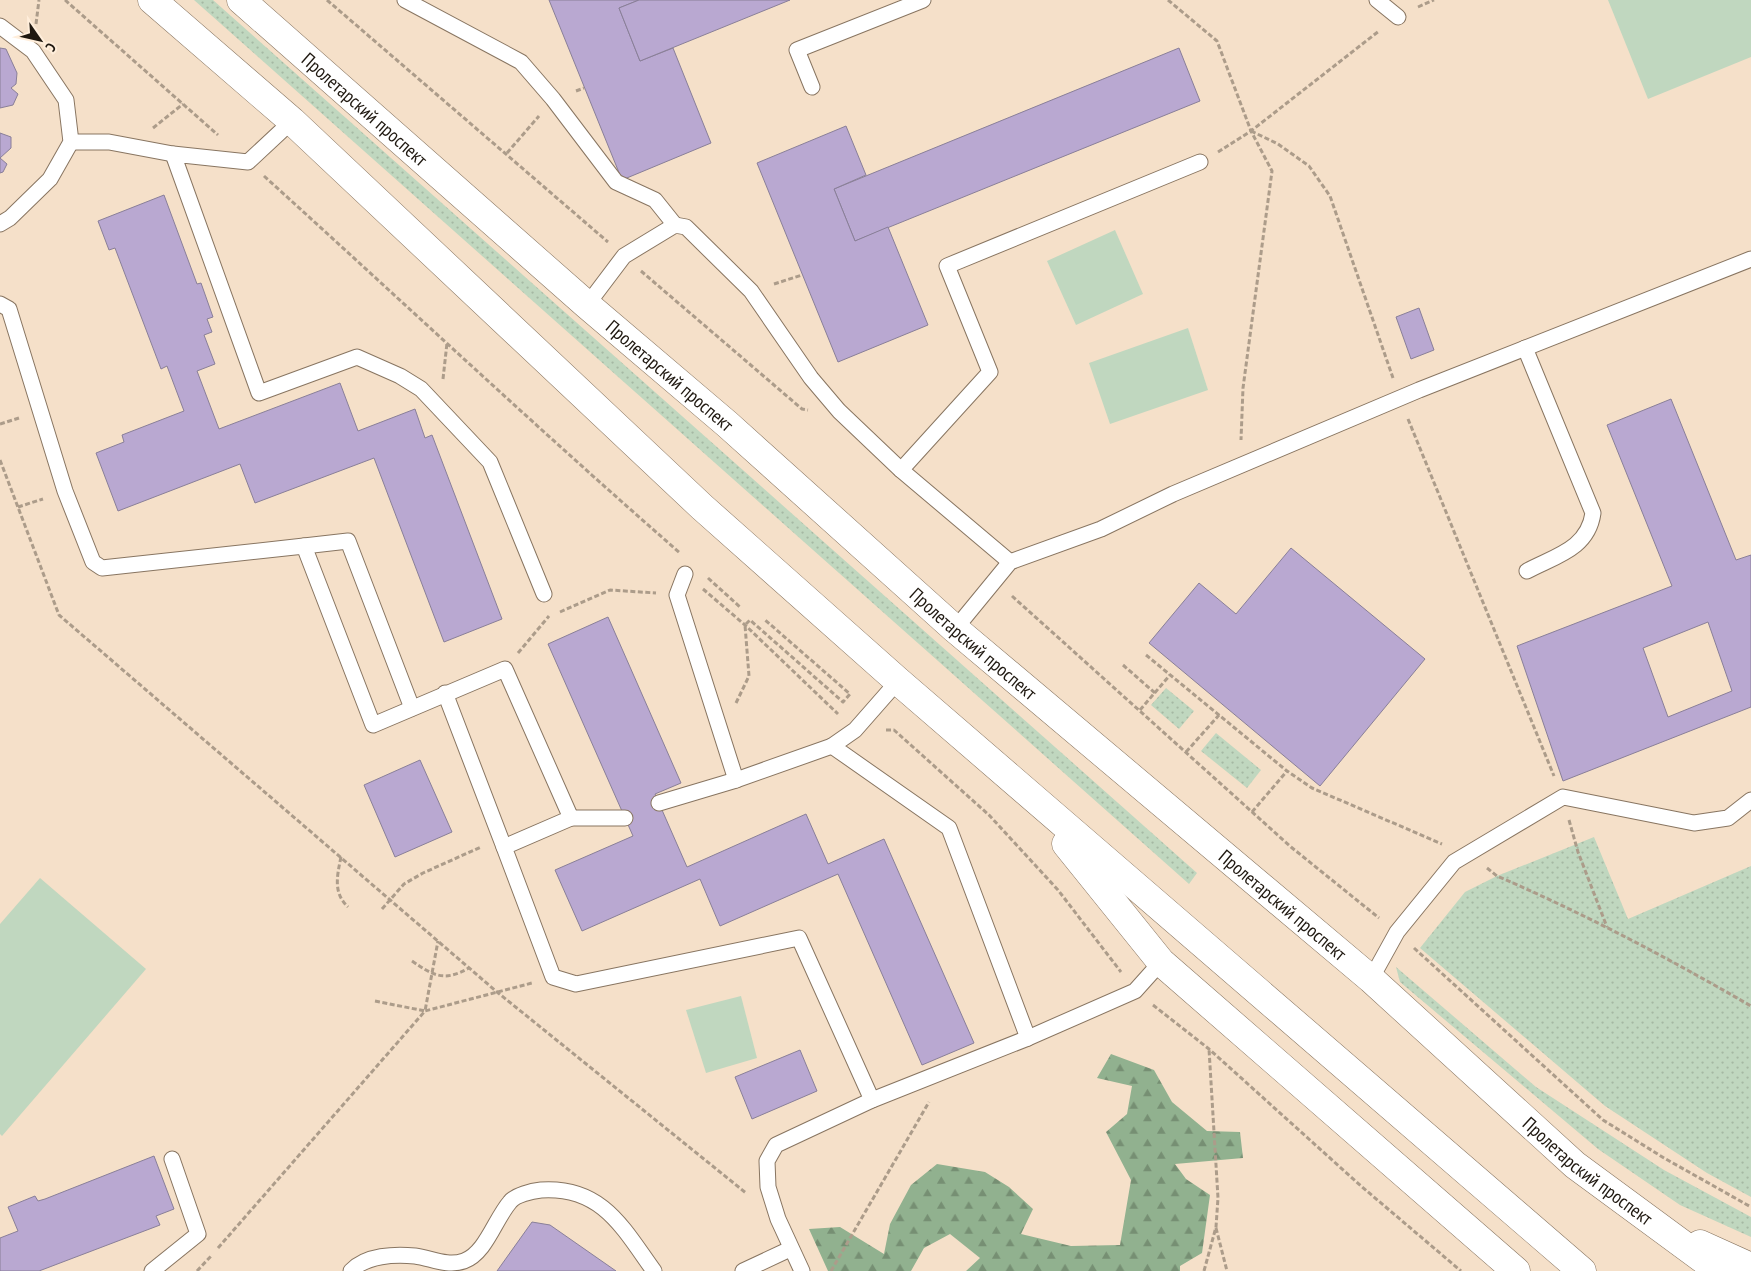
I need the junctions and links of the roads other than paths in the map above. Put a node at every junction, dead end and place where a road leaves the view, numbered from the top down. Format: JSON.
{"nodes":[{"id":1,"x":152,"y":0,"type":"edge"},
{"id":2,"x":240,"y":0,"type":"edge"},
{"id":3,"x":405,"y":0,"type":"edge"},
{"id":4,"x":923,"y":0,"type":"edge"},
{"id":5,"x":1377,"y":0,"type":"edge"},
{"id":6,"x":1398,"y":17,"type":"road end"},
{"id":7,"x":0,"y":26,"type":"edge"},
{"id":8,"x":812,"y":87,"type":"dead end"},
{"id":9,"x":292,"y":121,"type":"junction"},
{"id":10,"x":72,"y":142,"type":"junction"},
{"id":11,"x":173,"y":154,"type":"junction"},
{"id":12,"x":1200,"y":162,"type":"road end"},
{"id":13,"x":0,"y":224,"type":"edge"},
{"id":14,"x":675,"y":225,"type":"junction"},
{"id":15,"x":1751,"y":259,"type":"edge"},
{"id":16,"x":0,"y":304,"type":"edge"},
{"id":17,"x":586,"y":305,"type":"junction"},
{"id":18,"x":1525,"y":348,"type":"junction"},
{"id":19,"x":901,"y":470,"type":"junction"},
{"id":20,"x":304,"y":546,"type":"junction"},
{"id":21,"x":1010,"y":562,"type":"junction"},
{"id":22,"x":1526,"y":571,"type":"dead end"},
{"id":23,"x":685,"y":574,"type":"road end"},
{"id":24,"x":544,"y":594,"type":"dead end"},
{"id":25,"x":955,"y":629,"type":"junction"},
{"id":26,"x":898,"y":681,"type":"junction"},
{"id":27,"x":446,"y":693,"type":"junction"},
{"id":28,"x":412,"y":708,"type":"junction"},
{"id":29,"x":832,"y":746,"type":"junction"},
{"id":30,"x":736,"y":780,"type":"junction"},
{"id":31,"x":1021,"y":789,"type":"junction"},
{"id":32,"x":1751,"y":800,"type":"edge"},
{"id":33,"x":659,"y":803,"type":"dead end"},
{"id":34,"x":571,"y":818,"type":"junction"},
{"id":35,"x":625,"y":818,"type":"dead end"},
{"id":36,"x":502,"y":842,"type":"junction"},
{"id":37,"x":1161,"y":962,"type":"junction"},
{"id":38,"x":1371,"y":979,"type":"junction"},
{"id":39,"x":1028,"y":1038,"type":"junction"},
{"id":40,"x":872,"y":1100,"type":"junction"},
{"id":41,"x":172,"y":1159,"type":"dead end"},
{"id":42,"x":1651,"y":1223,"type":"junction"},
{"id":43,"x":790,"y":1249,"type":"junction"},
{"id":44,"x":1751,"y":1267,"type":"edge"},
{"id":45,"x":152,"y":1271,"type":"edge"},
{"id":46,"x":351,"y":1271,"type":"edge"},
{"id":47,"x":654,"y":1271,"type":"edge"},
{"id":48,"x":743,"y":1271,"type":"edge"},
{"id":49,"x":802,"y":1271,"type":"edge"},
{"id":50,"x":1516,"y":1271,"type":"edge"},
{"id":51,"x":1582,"y":1271,"type":"edge"},
{"id":52,"x":1719,"y":1271,"type":"edge"}],
"edges":[{"from":1,"to":9,"type":"main road"},
{"from":2,"to":17,"type":"main road","name":"Пролетарский проспект"},
{"from":3,"to":14,"type":"lane"},
{"from":4,"to":8,"type":"lane"},
{"from":5,"to":6,"type":"lane"},
{"from":7,"to":10,"type":"lane"},
{"from":9,"to":11,"type":"lane"},
{"from":9,"to":26,"type":"main road"},
{"from":10,"to":11,"type":"lane"},
{"from":10,"to":13,"type":"lane"},
{"from":11,"to":24,"type":"lane"},
{"from":12,"to":19,"type":"lane"},
{"from":14,"to":17,"type":"lane"},
{"from":14,"to":19,"type":"lane"},
{"from":15,"to":18,"type":"lane"},
{"from":16,"to":20,"type":"lane"},
{"from":17,"to":25,"type":"main road","name":"Пролетарский проспект"},
{"from":18,"to":21,"type":"lane"},
{"from":18,"to":22,"type":"lane"},
{"from":19,"to":21,"type":"lane"},
{"from":20,"to":28,"type":"lane"},
{"from":20,"to":28,"type":"lane"},
{"from":21,"to":25,"type":"lane"},
{"from":23,"to":30,"type":"lane"},
{"from":25,"to":38,"type":"main road","name":"Пролетарский проспект"},
{"from":26,"to":29,"type":"lane"},
{"from":26,"to":31,"type":"main road"},
{"from":27,"to":28,"type":"lane"},
{"from":27,"to":34,"type":"lane"},
{"from":27,"to":36,"type":"lane"},
{"from":29,"to":30,"type":"lane"},
{"from":29,"to":39,"type":"lane"},
{"from":30,"to":33,"type":"lane"},
{"from":31,"to":37,"type":"main road"},
{"from":31,"to":51,"type":"main road"},
{"from":32,"to":38,"type":"lane"},
{"from":34,"to":35,"type":"lane"},
{"from":34,"to":36,"type":"lane"},
{"from":36,"to":40,"type":"lane"},
{"from":37,"to":39,"type":"lane"},
{"from":37,"to":50,"type":"main road"},
{"from":38,"to":42,"type":"main road","name":"Пролетарский проспект"},
{"from":39,"to":40,"type":"lane"},
{"from":40,"to":43,"type":"lane"},
{"from":41,"to":45,"type":"lane"},
{"from":42,"to":44,"type":"main road"},
{"from":42,"to":52,"type":"main road","name":"Пролетарский проспект"},
{"from":43,"to":48,"type":"lane"},
{"from":43,"to":49,"type":"lane"},
{"from":46,"to":47,"type":"lane"}]}
